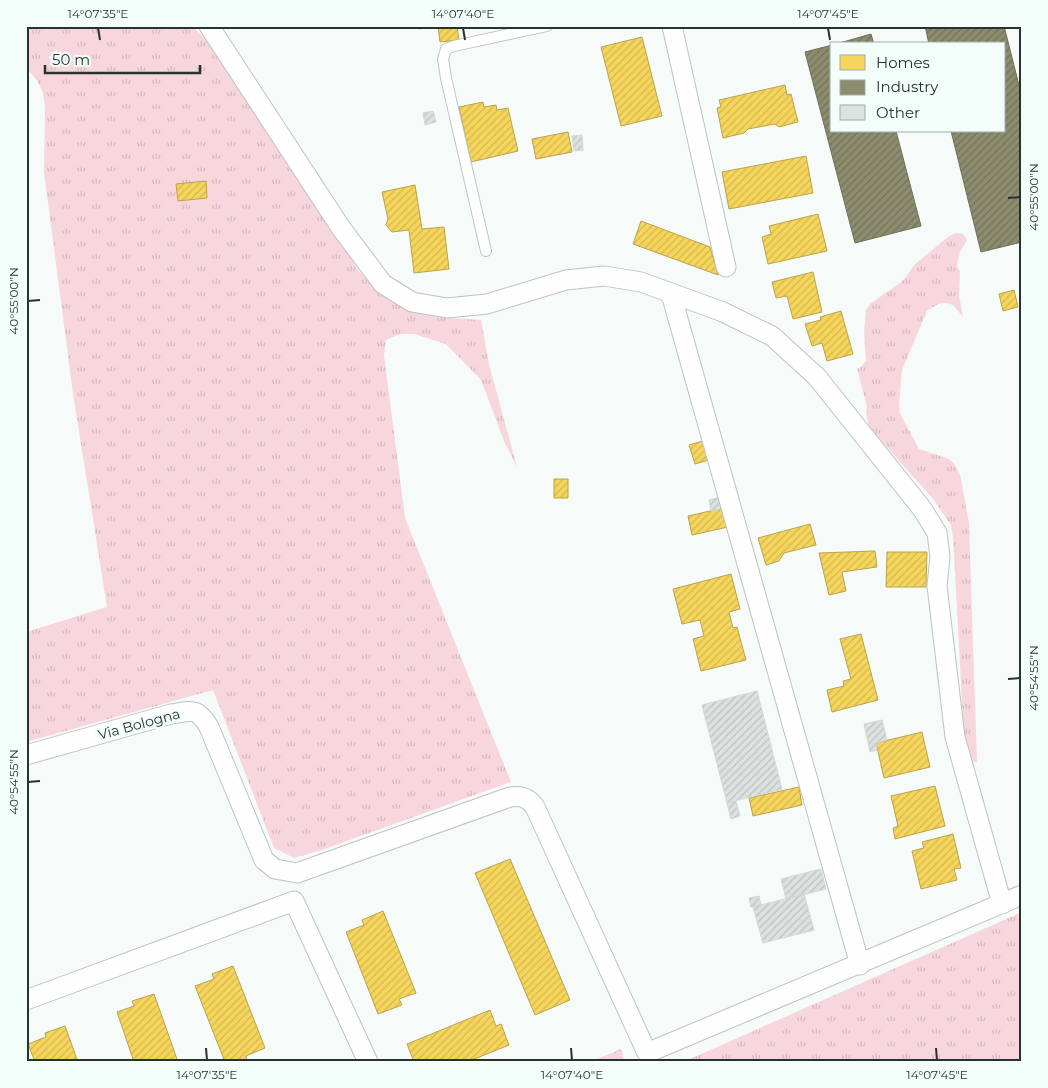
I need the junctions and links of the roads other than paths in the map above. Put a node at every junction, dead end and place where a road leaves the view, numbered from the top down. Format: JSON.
{"nodes":[{"id":1,"x":208,"y":26,"type":"edge"},
{"id":2,"x":547,"y":26,"type":"edge"},
{"id":3,"x":672,"y":26,"type":"edge"},
{"id":4,"x":486,"y":251,"type":"dead end"},
{"id":5,"x":726,"y":267,"type":"dead end"},
{"id":6,"x":671,"y":294,"type":"junction"},
{"id":7,"x":26,"y":755,"type":"edge"},
{"id":8,"x":1022,"y":895,"type":"edge"},
{"id":9,"x":1002,"y":904,"type":"junction"},
{"id":10,"x":860,"y":964,"type":"junction"},
{"id":11,"x":26,"y":1000,"type":"edge"},
{"id":12,"x":368,"y":1062,"type":"edge"}],
"edges":[{"from":1,"to":6,"type":"street"},
{"from":2,"to":4,"type":"lane"},
{"from":3,"to":5,"type":"street"},
{"from":6,"to":9,"type":"street"},
{"from":6,"to":10,"type":"street"},
{"from":7,"to":10,"type":"street","name":"Via Bologna"},
{"from":8,"to":9,"type":"street"},
{"from":9,"to":10,"type":"street"},
{"from":11,"to":12,"type":"street"}]}
